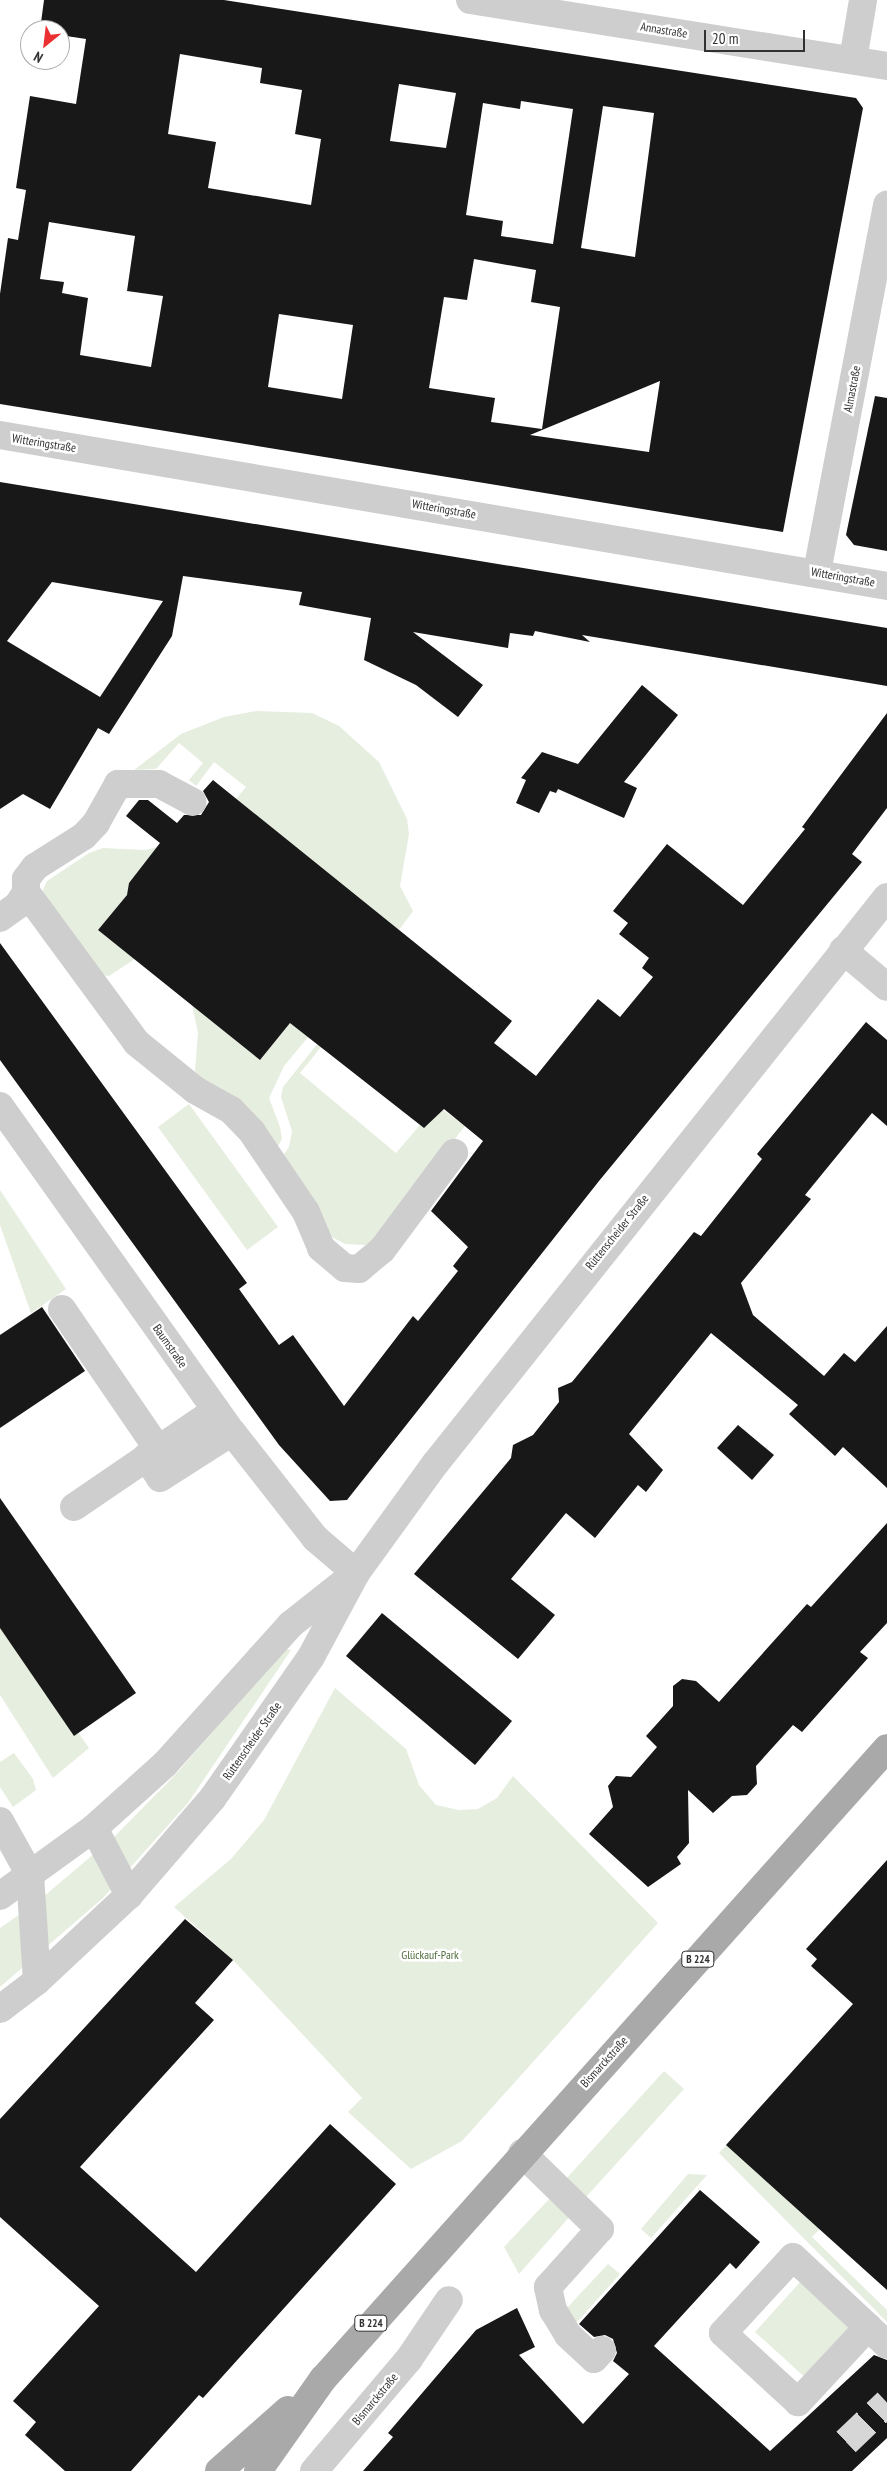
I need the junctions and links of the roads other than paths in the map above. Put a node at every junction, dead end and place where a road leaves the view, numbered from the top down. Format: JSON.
{"nodes":[{"id":1,"x":470,"y":0,"type":"edge"},
{"id":2,"x":863,"y":0,"type":"edge"},
{"id":3,"x":853,"y":60,"type":"junction"},
{"id":4,"x":887,"y":66,"type":"edge"},
{"id":5,"x":887,"y":205,"type":"edge"},
{"id":6,"x":0,"y":435,"type":"edge"},
{"id":7,"x":817,"y":572,"type":"junction"},
{"id":8,"x":887,"y":586,"type":"edge"},
{"id":9,"x":193,"y":802,"type":"dead end"},
{"id":10,"x":26,"y":892,"type":"junction"},
{"id":11,"x":887,"y":897,"type":"edge"},
{"id":12,"x":0,"y":918,"type":"edge"},
{"id":13,"x":843,"y":950,"type":"junction"},
{"id":14,"x":887,"y":987,"type":"edge"},
{"id":15,"x":0,"y":1106,"type":"edge"},
{"id":16,"x":454,"y":1153,"type":"dead end"},
{"id":17,"x":62,"y":1309,"type":"dead end"},
{"id":18,"x":216,"y":1410,"type":"junction"},
{"id":19,"x":232,"y":1432,"type":"junction"},
{"id":20,"x":152,"y":1453,"type":"junction"},
{"id":21,"x":74,"y":1507,"type":"dead end"},
{"id":22,"x":356,"y":1573,"type":"junction"},
{"id":23,"x":887,"y":1748,"type":"edge"},
{"id":24,"x":0,"y":1821,"type":"edge"},
{"id":25,"x":94,"y":1828,"type":"junction"},
{"id":26,"x":30,"y":1875,"type":"junction"},
{"id":27,"x":129,"y":1895,"type":"junction"},
{"id":28,"x":0,"y":1896,"type":"edge"},
{"id":29,"x":36,"y":1981,"type":"junction"},
{"id":30,"x":0,"y":2009,"type":"edge"},
{"id":31,"x":522,"y":2153,"type":"junction"},
{"id":32,"x":449,"y":2300,"type":"dead end"},
{"id":33,"x":878,"y":2336,"type":"edge"},
{"id":34,"x":602,"y":2350,"type":"dead end"},
{"id":35,"x":323,"y":2379,"type":"junction"},
{"id":36,"x":219,"y":2471,"type":"edge"},
{"id":37,"x":258,"y":2471,"type":"edge"},
{"id":38,"x":314,"y":2471,"type":"edge"}],
"edges":[{"from":1,"to":3,"type":"street","name":"Annastraße"},
{"from":2,"to":3,"type":"street"},
{"from":3,"to":4,"type":"street","name":"Annastraße"},
{"from":5,"to":7,"type":"street","name":"Almastraße"},
{"from":6,"to":7,"type":"street","name":"Witteringstraße"},
{"from":7,"to":8,"type":"street","name":"Witteringstraße"},
{"from":9,"to":10,"type":"street"},
{"from":10,"to":12,"type":"street"},
{"from":10,"to":16,"type":"street"},
{"from":11,"to":13,"type":"street","name":"Rüttenscheider Straße"},
{"from":13,"to":14,"type":"street"},
{"from":13,"to":22,"type":"street","name":"Rüttenscheider Straße"},
{"from":15,"to":18,"type":"street","name":"Baumstraße"},
{"from":17,"to":20,"type":"street"},
{"from":18,"to":19,"type":"street","name":"Baumstraße"},
{"from":18,"to":20,"type":"street"},
{"from":19,"to":20,"type":"street"},
{"from":19,"to":22,"type":"street","name":"Baumstraße"},
{"from":20,"to":21,"type":"street"},
{"from":22,"to":25,"type":"street","name":"Rüttenscheider Straße"},
{"from":22,"to":27,"type":"street","name":"Rüttenscheider Straße"},
{"from":23,"to":31,"type":"main road","name":"Bismarckstraße","number":"B 224"},
{"from":24,"to":26,"type":"street"},
{"from":25,"to":26,"type":"street","name":"Rüttenscheider Straße"},
{"from":25,"to":27,"type":"street"},
{"from":26,"to":28,"type":"street","name":"Rüttenscheider Straße"},
{"from":26,"to":29,"type":"street"},
{"from":27,"to":29,"type":"street","name":"Rüttenscheider Straße"},
{"from":29,"to":30,"type":"street","name":"Rüttenscheider Straße"},
{"from":31,"to":34,"type":"street"},
{"from":31,"to":35,"type":"main road","name":"Bismarckstraße","number":"B 224"},
{"from":32,"to":38,"type":"street","name":"Bismarckstraße"},
{"from":33,"to":33,"type":"street"},
{"from":35,"to":36,"type":"main road","name":"Bismarckstraße","number":"B 224"},
{"from":35,"to":37,"type":"main road","name":"Bismarckstraße","number":"B 224"}]}
